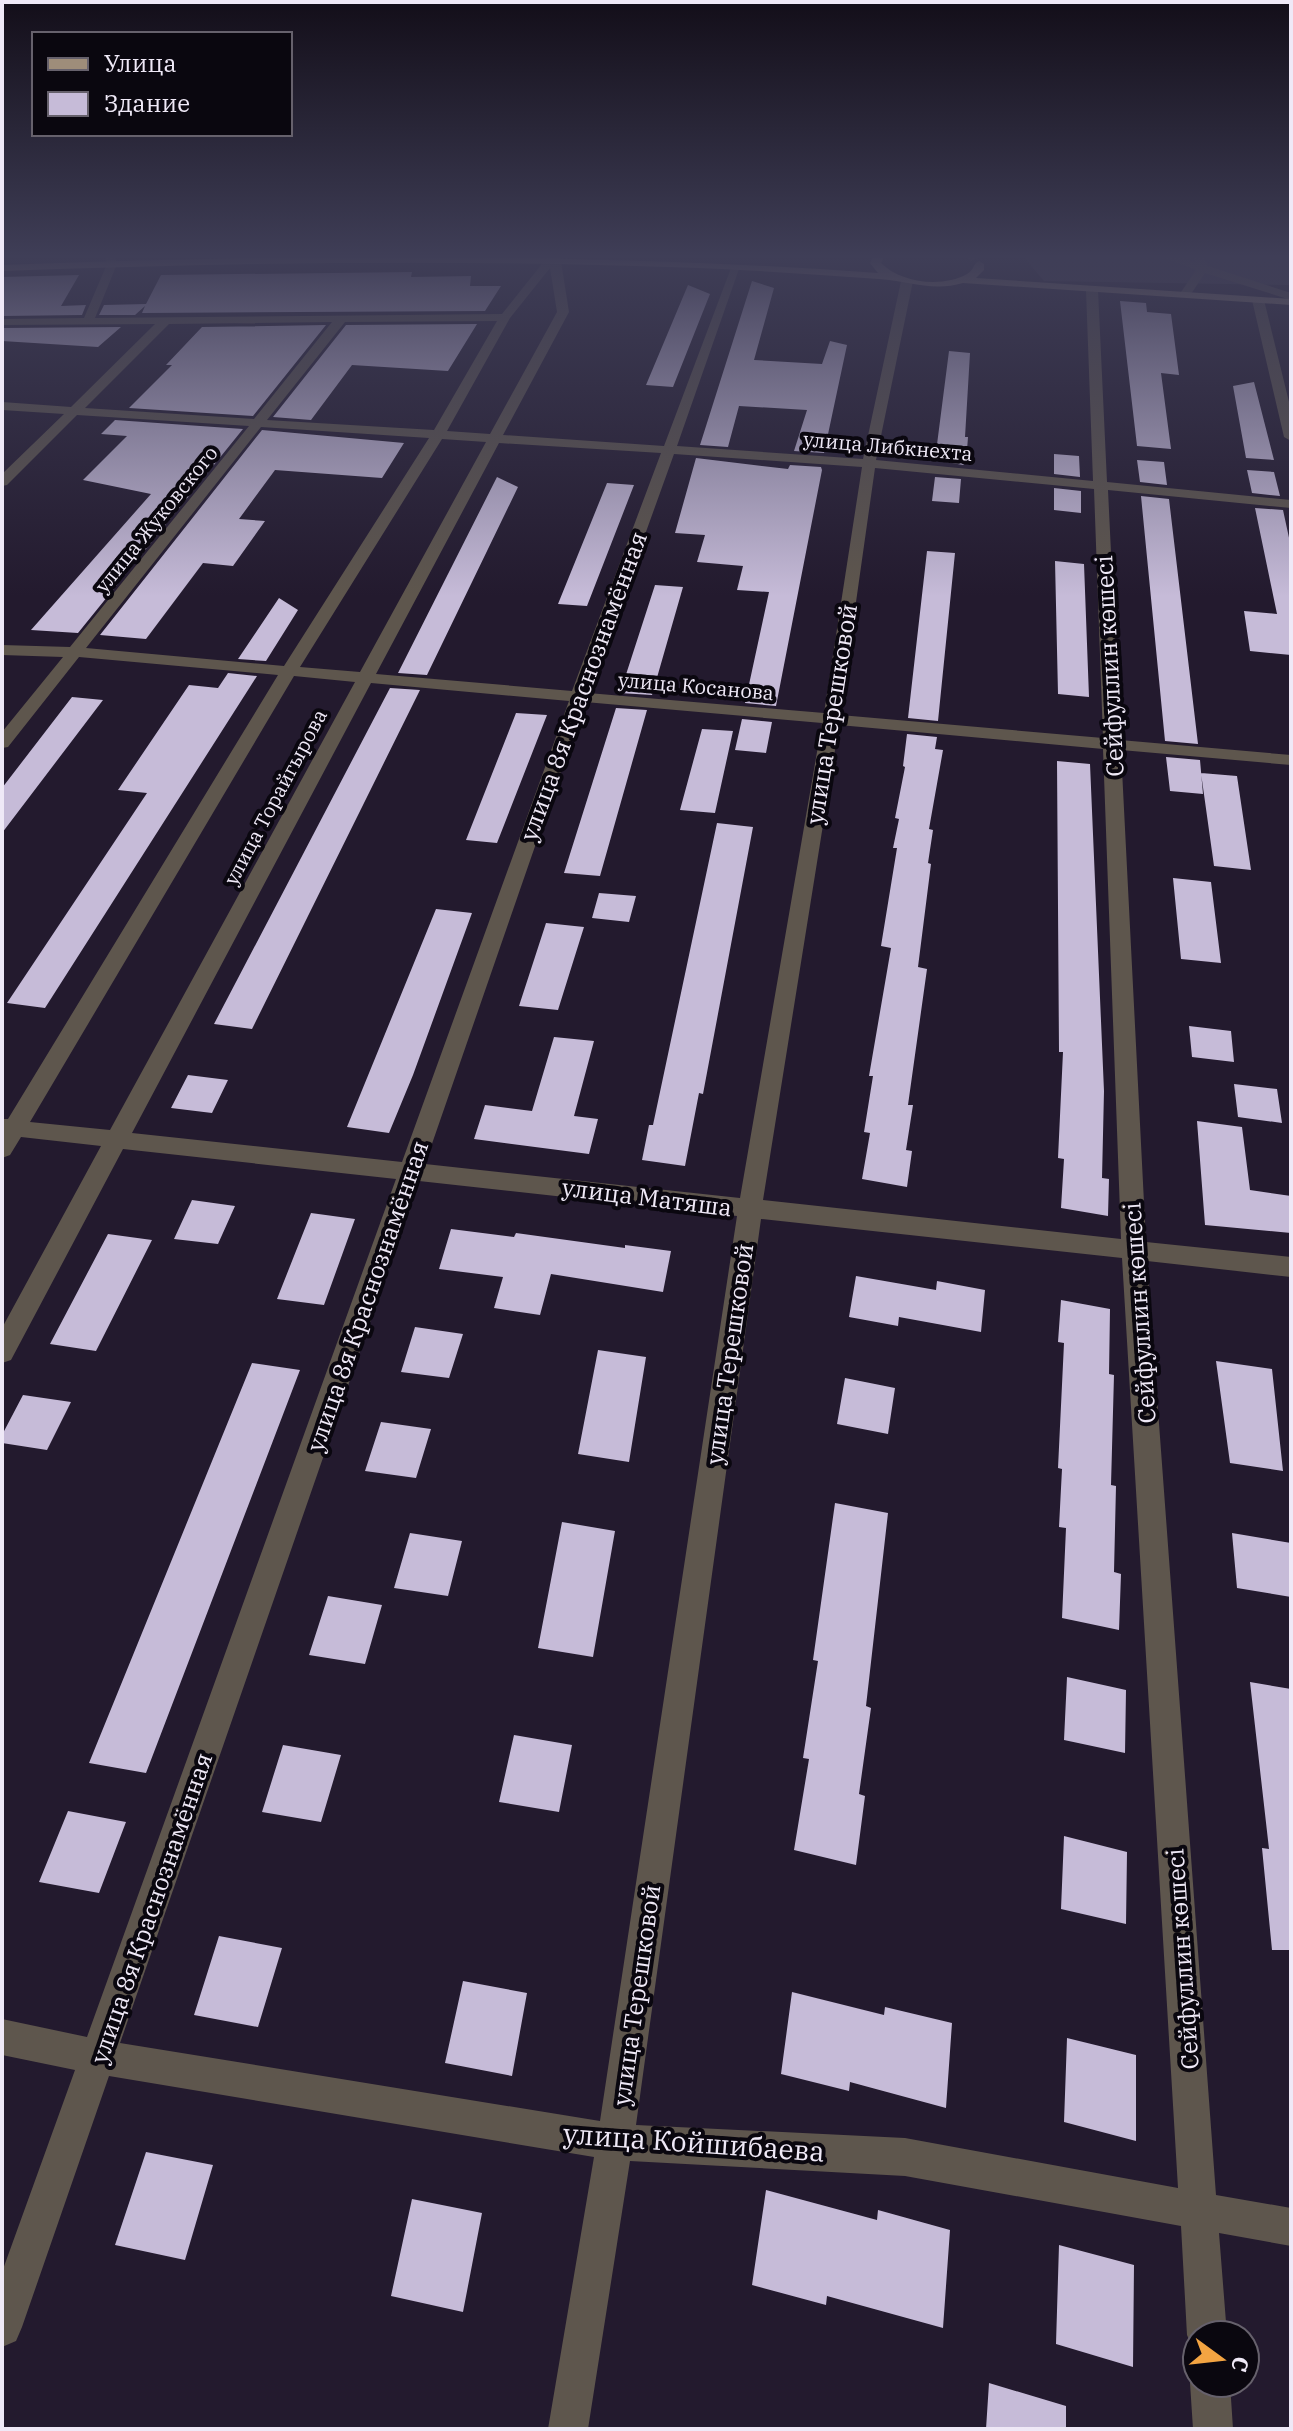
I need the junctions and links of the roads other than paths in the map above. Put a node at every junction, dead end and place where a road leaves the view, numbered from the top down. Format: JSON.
{"nodes":[{"id":1,"x":118,"y":368,"type":"edge"},
{"id":2,"x":302,"y":368,"type":"edge"},
{"id":3,"x":476,"y":368,"type":"edge"},
{"id":4,"x":533,"y":368,"type":"edge"},
{"id":5,"x":698,"y":368,"type":"edge"},
{"id":6,"x":885,"y":368,"type":"edge"},
{"id":7,"x":1090,"y":368,"type":"edge"},
{"id":8,"x":1274,"y":368,"type":"edge"},
{"id":9,"x":2,"y":406,"type":"edge"},
{"id":10,"x":75,"y":411,"type":"junction"},
{"id":11,"x":258,"y":424,"type":"junction"},
{"id":12,"x":438,"y":435,"type":"junction"},
{"id":13,"x":1291,"y":437,"type":"edge"},
{"id":14,"x":495,"y":438,"type":"junction"},
{"id":15,"x":668,"y":450,"type":"junction"},
{"id":16,"x":869,"y":463,"type":"junction"},
{"id":17,"x":2,"y":482,"type":"edge"},
{"id":18,"x":1101,"y":487,"type":"junction"},
{"id":19,"x":1291,"y":504,"type":"edge"},
{"id":20,"x":2,"y":650,"type":"edge"},
{"id":21,"x":75,"y":652,"type":"junction"},
{"id":22,"x":289,"y":671,"type":"junction"},
{"id":23,"x":364,"y":679,"type":"junction"},
{"id":24,"x":578,"y":698,"type":"junction"},
{"id":25,"x":830,"y":720,"type":"junction"},
{"id":26,"x":2,"y":743,"type":"edge"},
{"id":27,"x":1112,"y":746,"type":"junction"},
{"id":28,"x":1291,"y":760,"type":"edge"},
{"id":29,"x":6,"y":1135,"type":"edge"},
{"id":30,"x":116,"y":1138,"type":"junction"},
{"id":31,"x":411,"y":1169,"type":"junction"},
{"id":32,"x":750,"y":1209,"type":"junction"},
{"id":33,"x":1134,"y":1249,"type":"junction"},
{"id":34,"x":1291,"y":1267,"type":"edge"},
{"id":35,"x":2,"y":1352,"type":"edge"},
{"id":36,"x":2,"y":2037,"type":"edge"},
{"id":37,"x":99,"y":2057,"type":"junction"},
{"id":38,"x":615,"y":2142,"type":"junction"},
{"id":39,"x":1199,"y":2211,"type":"junction"},
{"id":40,"x":1291,"y":2227,"type":"edge"},
{"id":41,"x":1206,"y":2319,"type":"edge"},
{"id":42,"x":2,"y":2327,"type":"edge"},
{"id":43,"x":1211,"y":2399,"type":"edge"},
{"id":44,"x":568,"y":2429,"type":"edge"},
{"id":45,"x":1213,"y":2429,"type":"edge"}],
"edges":[{"from":1,"to":10,"type":"street"},
{"from":2,"to":11,"type":"street","name":"улица Жуковского"},
{"from":3,"to":12,"type":"street","name":"улица Торайгырова"},
{"from":4,"to":14,"type":"street","name":"улица Торайгырова"},
{"from":5,"to":15,"type":"street","name":"улица 8я Краснознамённая"},
{"from":6,"to":16,"type":"street","name":"улица Терешковой"},
{"from":7,"to":18,"type":"street","name":"Сейфуллин көшесі"},
{"from":8,"to":13,"type":"street"},
{"from":9,"to":10,"type":"street","name":"улица Либкнехта"},
{"from":10,"to":11,"type":"street","name":"улица Либкнехта"},
{"from":10,"to":17,"type":"street"},
{"from":11,"to":12,"type":"street","name":"улица Либкнехта"},
{"from":11,"to":21,"type":"street","name":"улица Жуковского"},
{"from":12,"to":14,"type":"street","name":"улица Либкнехта"},
{"from":12,"to":22,"type":"street","name":"улица Торайгырова"},
{"from":14,"to":15,"type":"street","name":"улица Либкнехта"},
{"from":14,"to":23,"type":"street","name":"улица Торайгырова"},
{"from":15,"to":16,"type":"street","name":"улица Либкнехта"},
{"from":15,"to":24,"type":"street","name":"улица 8я Краснознамённая"},
{"from":16,"to":18,"type":"street","name":"улица Либкнехта"},
{"from":16,"to":25,"type":"street","name":"улица Терешковой"},
{"from":18,"to":19,"type":"street","name":"улица Либкнехта"},
{"from":18,"to":27,"type":"street","name":"Сейфуллин көшесі"},
{"from":20,"to":21,"type":"street","name":"улица Косанова"},
{"from":21,"to":22,"type":"street","name":"улица Косанова"},
{"from":21,"to":26,"type":"street","name":"улица Жуковского"},
{"from":22,"to":23,"type":"street","name":"улица Косанова"},
{"from":22,"to":29,"type":"street","name":"улица Торайгырова"},
{"from":23,"to":24,"type":"street","name":"улица Косанова"},
{"from":23,"to":30,"type":"street","name":"улица Торайгырова"},
{"from":24,"to":25,"type":"street","name":"улица Косанова"},
{"from":24,"to":31,"type":"street","name":"улица 8я Краснознамённая"},
{"from":25,"to":27,"type":"street","name":"улица Косанова"},
{"from":25,"to":32,"type":"street","name":"улица Терешковой"},
{"from":27,"to":28,"type":"street","name":"улица Косанова"},
{"from":27,"to":33,"type":"street","name":"Сейфуллин көшесі"},
{"from":29,"to":30,"type":"street","name":"улица Матяша"},
{"from":30,"to":31,"type":"street","name":"улица Матяша"},
{"from":30,"to":35,"type":"street","name":"улица Торайгырова"},
{"from":31,"to":32,"type":"street","name":"улица Матяша"},
{"from":31,"to":37,"type":"street","name":"улица 8я Краснознамённая"},
{"from":32,"to":33,"type":"street","name":"улица Матяша"},
{"from":32,"to":38,"type":"street","name":"улица Терешковой"},
{"from":33,"to":34,"type":"street","name":"улица Матяша"},
{"from":33,"to":39,"type":"street","name":"Сейфуллин көшесі"},
{"from":36,"to":37,"type":"street","name":"улица Койшибаева"},
{"from":37,"to":38,"type":"street","name":"улица Койшибаева"},
{"from":37,"to":42,"type":"street","name":"улица 8я Краснознамённая"},
{"from":38,"to":39,"type":"street","name":"улица Койшибаева"},
{"from":38,"to":44,"type":"street","name":"улица Терешковой"},
{"from":39,"to":40,"type":"street","name":"улица Койшибаева"},
{"from":39,"to":41,"type":"street","name":"Сейфуллин көшесі"},
{"from":43,"to":45,"type":"street"}]}
